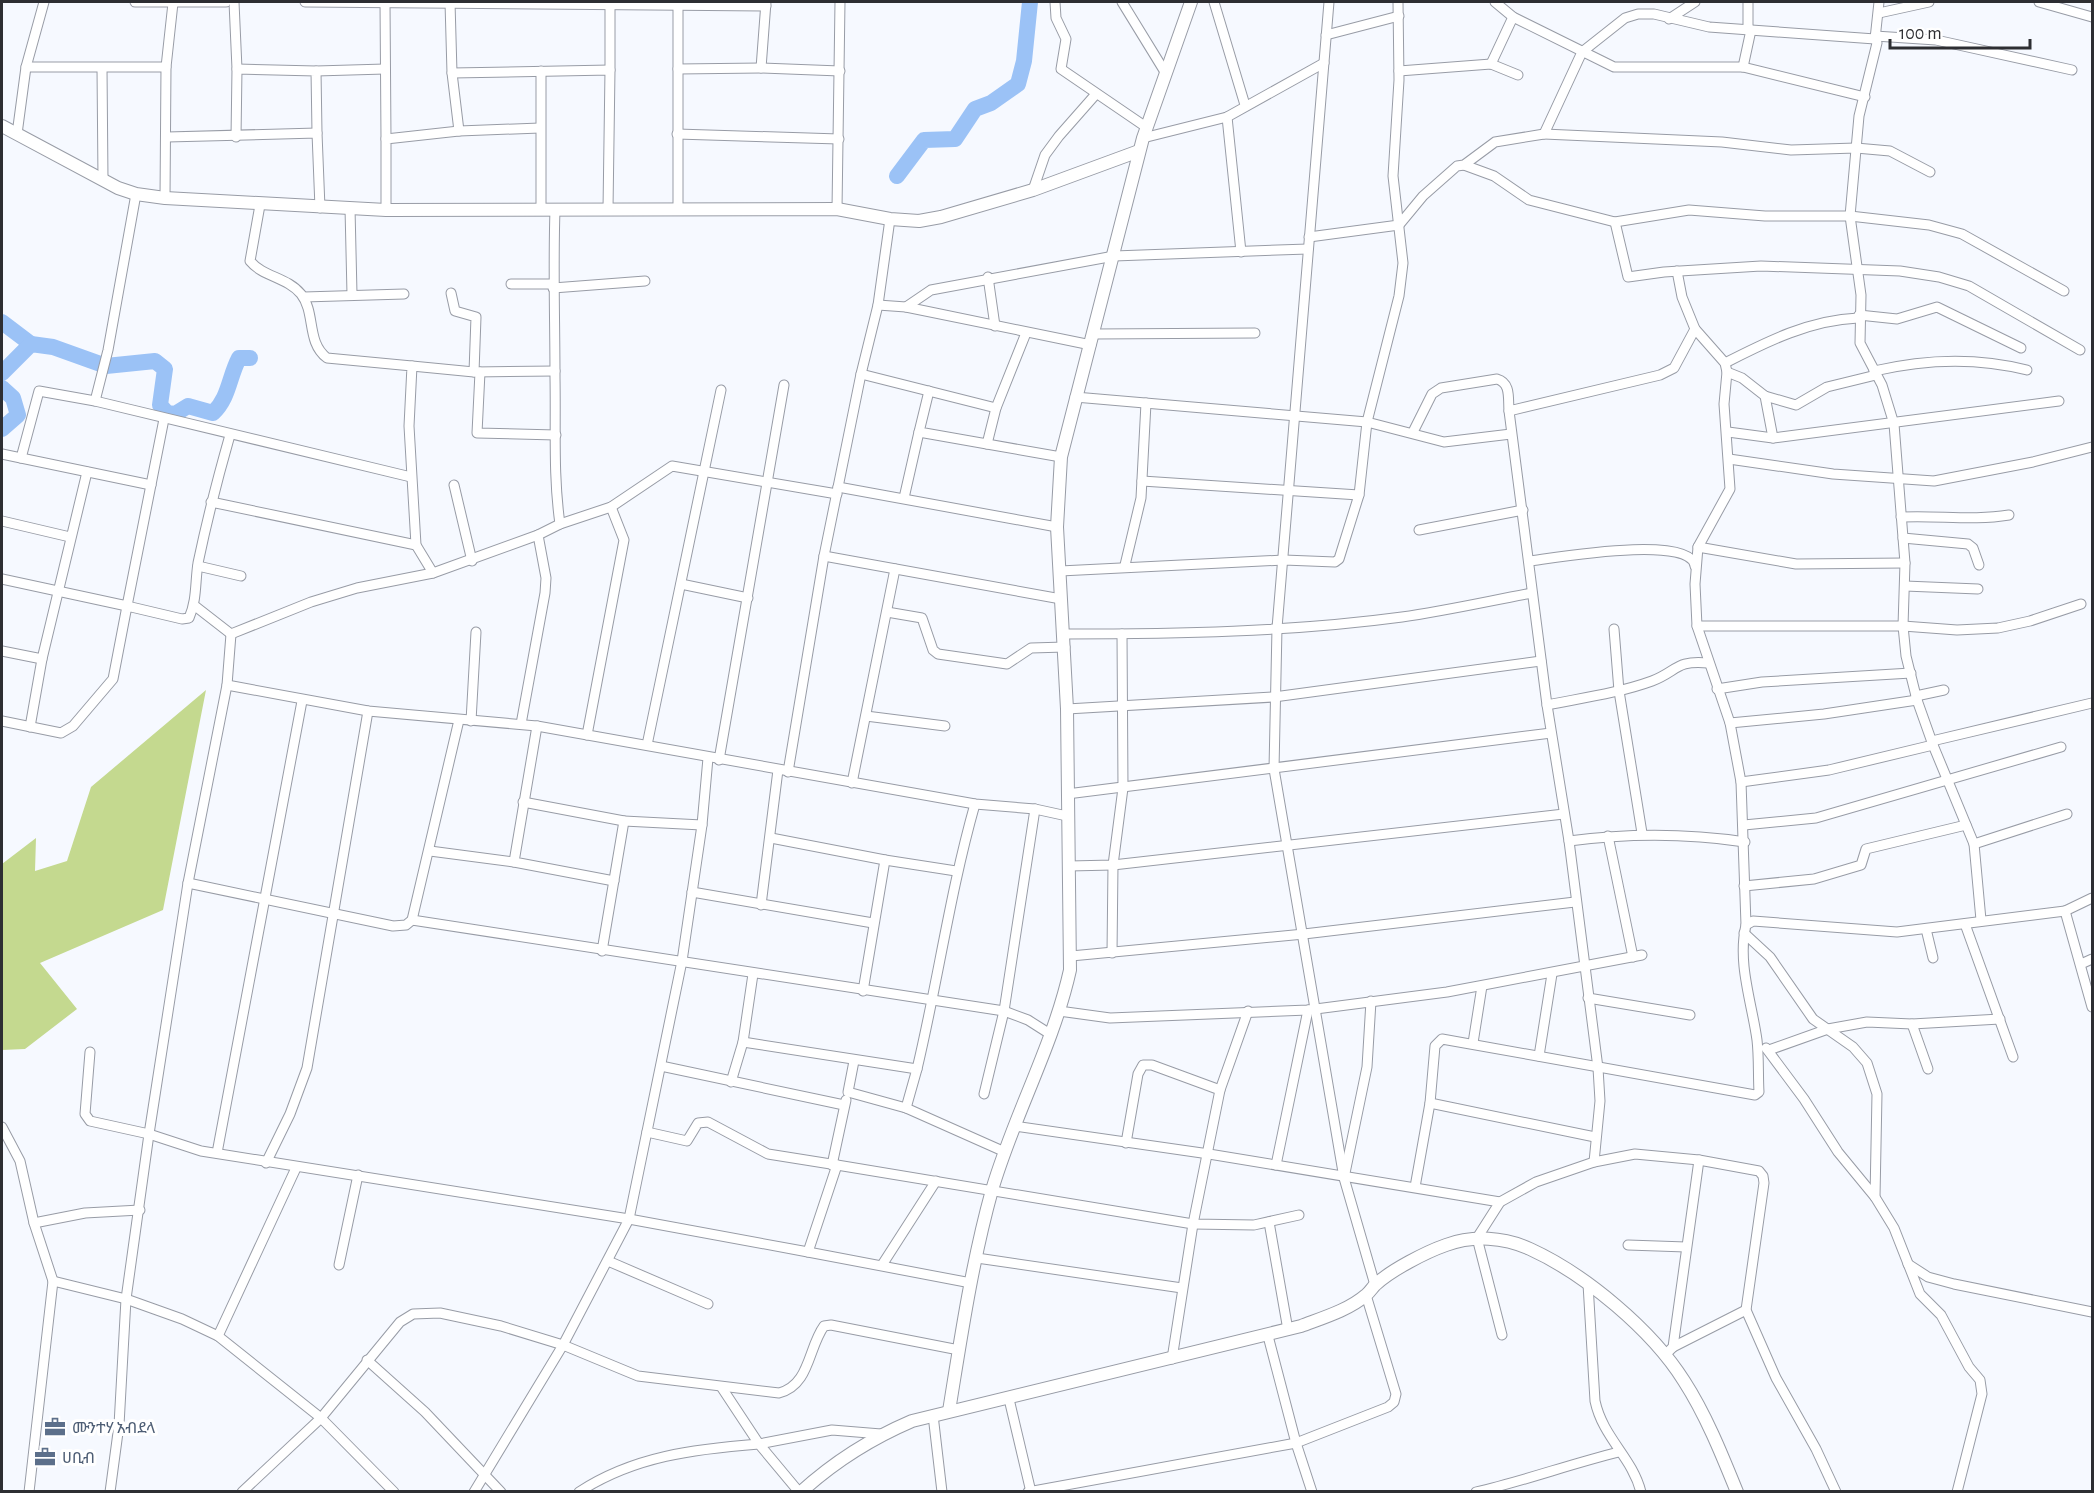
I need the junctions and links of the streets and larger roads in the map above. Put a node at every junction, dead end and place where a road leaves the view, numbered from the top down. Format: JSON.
{"nodes":[{"id":1,"x":44,"y":2,"type":"edge"},
{"id":2,"x":135,"y":2,"type":"edge"},
{"id":3,"x":225,"y":2,"type":"edge"},
{"id":4,"x":234,"y":2,"type":"edge"},
{"id":5,"x":305,"y":2,"type":"edge"},
{"id":6,"x":385,"y":2,"type":"edge"},
{"id":7,"x":450,"y":2,"type":"edge"},
{"id":8,"x":840,"y":2,"type":"edge"},
{"id":9,"x":1055,"y":2,"type":"edge"},
{"id":10,"x":1122,"y":2,"type":"edge"},
{"id":11,"x":1191,"y":2,"type":"edge"},
{"id":12,"x":1214,"y":2,"type":"edge"},
{"id":13,"x":1329,"y":2,"type":"edge"},
{"id":14,"x":1398,"y":2,"type":"edge"},
{"id":15,"x":1494,"y":2,"type":"edge"},
{"id":16,"x":1695,"y":2,"type":"edge"},
{"id":17,"x":1748,"y":2,"type":"edge"},
{"id":18,"x":1879,"y":2,"type":"edge"},
{"id":19,"x":1929,"y":2,"type":"edge"},
{"id":20,"x":2039,"y":2,"type":"edge"},
{"id":21,"x":173,"y":3,"type":"edge"},
{"id":22,"x":610,"y":3,"type":"edge"},
{"id":23,"x":766,"y":4,"type":"edge"},
{"id":24,"x":678,"y":6,"type":"junction"},
{"id":25,"x":1879,"y":13,"type":"junction"},
{"id":26,"x":1399,"y":16,"type":"junction"},
{"id":27,"x":1513,"y":17,"type":"junction"},
{"id":28,"x":2092,"y":17,"type":"edge"},
{"id":29,"x":1670,"y":19,"type":"junction"},
{"id":30,"x":1749,"y":30,"type":"junction"},
{"id":31,"x":1326,"y":35,"type":"junction"},
{"id":32,"x":1875,"y":38,"type":"junction"},
{"id":33,"x":1582,"y":52,"type":"junction"},
{"id":34,"x":1324,"y":63,"type":"junction"},
{"id":35,"x":1491,"y":63,"type":"junction"},
{"id":36,"x":26,"y":67,"type":"junction"},
{"id":37,"x":166,"y":67,"type":"junction"},
{"id":38,"x":1743,"y":67,"type":"junction"},
{"id":39,"x":102,"y":68,"type":"junction"},
{"id":40,"x":761,"y":68,"type":"junction"},
{"id":41,"x":237,"y":69,"type":"junction"},
{"id":42,"x":385,"y":69,"type":"junction"},
{"id":43,"x":678,"y":69,"type":"junction"},
{"id":44,"x":610,"y":70,"type":"junction"},
{"id":45,"x":2073,"y":70,"type":"dead end"},
{"id":46,"x":316,"y":71,"type":"junction"},
{"id":47,"x":541,"y":71,"type":"junction"},
{"id":48,"x":840,"y":71,"type":"junction"},
{"id":49,"x":1399,"y":71,"type":"junction"},
{"id":50,"x":1165,"y":72,"type":"junction"},
{"id":51,"x":452,"y":73,"type":"junction"},
{"id":52,"x":1518,"y":75,"type":"dead end"},
{"id":53,"x":1096,"y":94,"type":"junction"},
{"id":54,"x":1865,"y":97,"type":"junction"},
{"id":55,"x":1245,"y":105,"type":"junction"},
{"id":56,"x":1227,"y":117,"type":"junction"},
{"id":57,"x":2,"y":126,"type":"edge"},
{"id":58,"x":540,"y":128,"type":"junction"},
{"id":59,"x":459,"y":131,"type":"junction"},
{"id":60,"x":17,"y":134,"type":"junction"},
{"id":61,"x":317,"y":134,"type":"junction"},
{"id":62,"x":677,"y":134,"type":"junction"},
{"id":63,"x":1544,"y":134,"type":"junction"},
{"id":64,"x":236,"y":136,"type":"junction"},
{"id":65,"x":166,"y":137,"type":"junction"},
{"id":66,"x":386,"y":139,"type":"junction"},
{"id":67,"x":839,"y":139,"type":"junction"},
{"id":68,"x":1142,"y":139,"type":"junction"},
{"id":69,"x":1856,"y":148,"type":"junction"},
{"id":70,"x":1464,"y":165,"type":"junction"},
{"id":71,"x":1930,"y":172,"type":"dead end"},
{"id":72,"x":103,"y":180,"type":"junction"},
{"id":73,"x":1033,"y":190,"type":"junction"},
{"id":74,"x":136,"y":194,"type":"junction"},
{"id":75,"x":165,"y":198,"type":"junction"},
{"id":76,"x":260,"y":206,"type":"junction"},
{"id":77,"x":320,"y":208,"type":"junction"},
{"id":78,"x":350,"y":208,"type":"junction"},
{"id":79,"x":608,"y":209,"type":"junction"},
{"id":80,"x":678,"y":209,"type":"junction"},
{"id":81,"x":837,"y":209,"type":"junction"},
{"id":82,"x":386,"y":210,"type":"junction"},
{"id":83,"x":541,"y":210,"type":"junction"},
{"id":84,"x":555,"y":210,"type":"junction"},
{"id":85,"x":1850,"y":216,"type":"junction"},
{"id":86,"x":890,"y":219,"type":"junction"},
{"id":87,"x":1615,"y":222,"type":"junction"},
{"id":88,"x":1399,"y":225,"type":"junction"},
{"id":89,"x":1309,"y":237,"type":"junction"},
{"id":90,"x":1308,"y":249,"type":"junction"},
{"id":91,"x":1241,"y":252,"type":"junction"},
{"id":92,"x":1114,"y":256,"type":"junction"},
{"id":93,"x":1677,"y":271,"type":"junction"},
{"id":94,"x":1857,"y":271,"type":"junction"},
{"id":95,"x":988,"y":277,"type":"junction"},
{"id":96,"x":645,"y":281,"type":"dead end"},
{"id":97,"x":510,"y":284,"type":"dead end"},
{"id":98,"x":552,"y":286,"type":"junction"},
{"id":99,"x":2064,"y":291,"type":"dead end"},
{"id":100,"x":450,"y":293,"type":"dead end"},
{"id":101,"x":352,"y":294,"type":"junction"},
{"id":102,"x":404,"y":294,"type":"dead end"},
{"id":103,"x":304,"y":297,"type":"junction"},
{"id":104,"x":879,"y":305,"type":"junction"},
{"id":105,"x":906,"y":307,"type":"junction"},
{"id":106,"x":1859,"y":316,"type":"junction"},
{"id":107,"x":995,"y":326,"type":"junction"},
{"id":108,"x":1695,"y":329,"type":"junction"},
{"id":109,"x":1026,"y":333,"type":"junction"},
{"id":110,"x":1255,"y":333,"type":"dead end"},
{"id":111,"x":1092,"y":340,"type":"junction"},
{"id":112,"x":2021,"y":348,"type":"dead end"},
{"id":113,"x":2080,"y":350,"type":"dead end"},
{"id":114,"x":412,"y":366,"type":"junction"},
{"id":115,"x":1726,"y":368,"type":"junction"},
{"id":116,"x":2027,"y":370,"type":"dead end"},
{"id":117,"x":555,"y":371,"type":"junction"},
{"id":118,"x":477,"y":372,"type":"junction"},
{"id":119,"x":1875,"y":373,"type":"junction"},
{"id":120,"x":861,"y":374,"type":"junction"},
{"id":121,"x":784,"y":385,"type":"dead end"},
{"id":122,"x":721,"y":390,"type":"dead end"},
{"id":123,"x":930,"y":391,"type":"junction"},
{"id":124,"x":1765,"y":396,"type":"junction"},
{"id":125,"x":1076,"y":397,"type":"junction"},
{"id":126,"x":95,"y":401,"type":"junction"},
{"id":127,"x":2059,"y":401,"type":"dead end"},
{"id":128,"x":1146,"y":403,"type":"junction"},
{"id":129,"x":996,"y":408,"type":"junction"},
{"id":130,"x":1509,"y":411,"type":"junction"},
{"id":131,"x":1295,"y":416,"type":"junction"},
{"id":132,"x":164,"y":419,"type":"junction"},
{"id":133,"x":1367,"y":422,"type":"junction"},
{"id":134,"x":1894,"y":424,"type":"junction"},
{"id":135,"x":919,"y":432,"type":"junction"},
{"id":136,"x":1413,"y":432,"type":"junction"},
{"id":137,"x":1728,"y":432,"type":"junction"},
{"id":138,"x":1511,"y":434,"type":"junction"},
{"id":139,"x":230,"y":435,"type":"junction"},
{"id":140,"x":556,"y":435,"type":"junction"},
{"id":141,"x":1773,"y":438,"type":"junction"},
{"id":142,"x":987,"y":444,"type":"junction"},
{"id":143,"x":2092,"y":447,"type":"edge"},
{"id":144,"x":2,"y":454,"type":"edge"},
{"id":145,"x":1061,"y":457,"type":"junction"},
{"id":146,"x":21,"y":458,"type":"junction"},
{"id":147,"x":1729,"y":459,"type":"junction"},
{"id":148,"x":87,"y":471,"type":"junction"},
{"id":149,"x":703,"y":472,"type":"junction"},
{"id":150,"x":411,"y":477,"type":"junction"},
{"id":151,"x":768,"y":480,"type":"junction"},
{"id":152,"x":1142,"y":481,"type":"junction"},
{"id":153,"x":1899,"y":481,"type":"junction"},
{"id":154,"x":151,"y":485,"type":"junction"},
{"id":155,"x":454,"y":485,"type":"dead end"},
{"id":156,"x":1290,"y":489,"type":"junction"},
{"id":157,"x":837,"y":490,"type":"junction"},
{"id":158,"x":1359,"y":495,"type":"junction"},
{"id":159,"x":904,"y":498,"type":"junction"},
{"id":160,"x":211,"y":502,"type":"junction"},
{"id":161,"x":611,"y":507,"type":"junction"},
{"id":162,"x":1523,"y":510,"type":"junction"},
{"id":163,"x":2009,"y":515,"type":"dead end"},
{"id":164,"x":1901,"y":517,"type":"junction"},
{"id":165,"x":2,"y":521,"type":"edge"},
{"id":166,"x":560,"y":524,"type":"junction"},
{"id":167,"x":1057,"y":527,"type":"junction"},
{"id":168,"x":1419,"y":530,"type":"dead end"},
{"id":169,"x":538,"y":535,"type":"junction"},
{"id":170,"x":70,"y":537,"type":"junction"},
{"id":171,"x":1903,"y":538,"type":"junction"},
{"id":172,"x":416,"y":545,"type":"junction"},
{"id":173,"x":1698,"y":547,"type":"junction"},
{"id":174,"x":824,"y":556,"type":"junction"},
{"id":175,"x":1284,"y":560,"type":"junction"},
{"id":176,"x":472,"y":561,"type":"junction"},
{"id":177,"x":1529,"y":561,"type":"junction"},
{"id":178,"x":1905,"y":562,"type":"junction"},
{"id":179,"x":1125,"y":565,"type":"junction"},
{"id":180,"x":1979,"y":565,"type":"dead end"},
{"id":181,"x":198,"y":566,"type":"junction"},
{"id":182,"x":895,"y":569,"type":"junction"},
{"id":183,"x":1060,"y":571,"type":"junction"},
{"id":184,"x":433,"y":573,"type":"junction"},
{"id":185,"x":1696,"y":573,"type":"junction"},
{"id":186,"x":241,"y":576,"type":"dead end"},
{"id":187,"x":2,"y":579,"type":"edge"},
{"id":188,"x":681,"y":585,"type":"junction"},
{"id":189,"x":1905,"y":586,"type":"junction"},
{"id":190,"x":1978,"y":589,"type":"dead end"},
{"id":191,"x":60,"y":591,"type":"junction"},
{"id":192,"x":1532,"y":593,"type":"junction"},
{"id":193,"x":748,"y":598,"type":"junction"},
{"id":194,"x":1061,"y":599,"type":"junction"},
{"id":195,"x":2081,"y":604,"type":"dead end"},
{"id":196,"x":127,"y":606,"type":"junction"},
{"id":197,"x":195,"y":606,"type":"junction"},
{"id":198,"x":887,"y":612,"type":"junction"},
{"id":199,"x":1697,"y":626,"type":"junction"},
{"id":200,"x":1903,"y":626,"type":"junction"},
{"id":201,"x":1277,"y":628,"type":"junction"},
{"id":202,"x":1614,"y":629,"type":"dead end"},
{"id":203,"x":476,"y":632,"type":"dead end"},
{"id":204,"x":231,"y":634,"type":"junction"},
{"id":205,"x":1065,"y":634,"type":"junction"},
{"id":206,"x":1122,"y":634,"type":"junction"},
{"id":207,"x":1065,"y":647,"type":"junction"},
{"id":208,"x":2,"y":651,"type":"edge"},
{"id":209,"x":42,"y":659,"type":"junction"},
{"id":210,"x":1541,"y":661,"type":"junction"},
{"id":211,"x":1708,"y":663,"type":"junction"},
{"id":212,"x":1911,"y":673,"type":"junction"},
{"id":213,"x":227,"y":685,"type":"junction"},
{"id":214,"x":1717,"y":689,"type":"junction"},
{"id":215,"x":1944,"y":690,"type":"dead end"},
{"id":216,"x":1619,"y":691,"type":"junction"},
{"id":217,"x":1274,"y":697,"type":"junction"},
{"id":218,"x":1917,"y":698,"type":"junction"},
{"id":219,"x":302,"y":701,"type":"junction"},
{"id":220,"x":2092,"y":703,"type":"edge"},
{"id":221,"x":1547,"y":705,"type":"junction"},
{"id":222,"x":1125,"y":706,"type":"junction"},
{"id":223,"x":1067,"y":709,"type":"junction"},
{"id":224,"x":368,"y":711,"type":"junction"},
{"id":225,"x":866,"y":716,"type":"junction"},
{"id":226,"x":459,"y":720,"type":"junction"},
{"id":227,"x":2,"y":721,"type":"edge"},
{"id":228,"x":471,"y":721,"type":"junction"},
{"id":229,"x":1730,"y":723,"type":"junction"},
{"id":230,"x":521,"y":724,"type":"junction"},
{"id":231,"x":537,"y":726,"type":"junction"},
{"id":232,"x":945,"y":726,"type":"dead end"},
{"id":233,"x":30,"y":727,"type":"junction"},
{"id":234,"x":1551,"y":732,"type":"junction"},
{"id":235,"x":587,"y":735,"type":"junction"},
{"id":236,"x":1933,"y":743,"type":"junction"},
{"id":237,"x":647,"y":745,"type":"junction"},
{"id":238,"x":2061,"y":747,"type":"dead end"},
{"id":239,"x":708,"y":758,"type":"junction"},
{"id":240,"x":719,"y":760,"type":"junction"},
{"id":241,"x":1274,"y":769,"type":"junction"},
{"id":242,"x":783,"y":771,"type":"junction"},
{"id":243,"x":1947,"y":780,"type":"junction"},
{"id":244,"x":1741,"y":782,"type":"junction"},
{"id":245,"x":852,"y":783,"type":"junction"},
{"id":246,"x":1124,"y":788,"type":"junction"},
{"id":247,"x":1067,"y":794,"type":"junction"},
{"id":248,"x":523,"y":802,"type":"junction"},
{"id":249,"x":975,"y":804,"type":"junction"},
{"id":250,"x":1035,"y":809,"type":"junction"},
{"id":251,"x":1564,"y":814,"type":"junction"},
{"id":252,"x":2067,"y":814,"type":"dead end"},
{"id":253,"x":1067,"y":816,"type":"junction"},
{"id":254,"x":624,"y":821,"type":"junction"},
{"id":255,"x":702,"y":825,"type":"junction"},
{"id":256,"x":1744,"y":825,"type":"junction"},
{"id":257,"x":1966,"y":825,"type":"junction"},
{"id":258,"x":1642,"y":833,"type":"junction"},
{"id":259,"x":1608,"y":836,"type":"junction"},
{"id":260,"x":771,"y":838,"type":"junction"},
{"id":261,"x":1569,"y":841,"type":"junction"},
{"id":262,"x":1745,"y":842,"type":"junction"},
{"id":263,"x":1974,"y":844,"type":"junction"},
{"id":264,"x":1288,"y":846,"type":"junction"},
{"id":265,"x":430,"y":850,"type":"junction"},
{"id":266,"x":885,"y":860,"type":"junction"},
{"id":267,"x":514,"y":862,"type":"junction"},
{"id":268,"x":1113,"y":865,"type":"junction"},
{"id":269,"x":1069,"y":866,"type":"junction"},
{"id":270,"x":956,"y":871,"type":"junction"},
{"id":271,"x":614,"y":881,"type":"junction"},
{"id":272,"x":188,"y":883,"type":"junction"},
{"id":273,"x":1744,"y":886,"type":"junction"},
{"id":274,"x":692,"y":892,"type":"junction"},
{"id":275,"x":2092,"y":898,"type":"edge"},
{"id":276,"x":266,"y":900,"type":"junction"},
{"id":277,"x":1575,"y":902,"type":"junction"},
{"id":278,"x":761,"y":905,"type":"junction"},
{"id":279,"x":2065,"y":911,"type":"junction"},
{"id":280,"x":333,"y":914,"type":"junction"},
{"id":281,"x":412,"y":920,"type":"junction"},
{"id":282,"x":1981,"y":920,"type":"junction"},
{"id":283,"x":873,"y":923,"type":"junction"},
{"id":284,"x":1965,"y":924,"type":"junction"},
{"id":285,"x":1745,"y":929,"type":"junction"},
{"id":286,"x":1926,"y":929,"type":"junction"},
{"id":287,"x":1304,"y":934,"type":"junction"},
{"id":288,"x":603,"y":951,"type":"junction"},
{"id":289,"x":1112,"y":953,"type":"junction"},
{"id":290,"x":1071,"y":956,"type":"junction"},
{"id":291,"x":1934,"y":958,"type":"dead end"},
{"id":292,"x":2092,"y":959,"type":"edge"},
{"id":293,"x":682,"y":961,"type":"junction"},
{"id":294,"x":2081,"y":964,"type":"junction"},
{"id":295,"x":1584,"y":968,"type":"junction"},
{"id":296,"x":753,"y":974,"type":"junction"},
{"id":297,"x":1552,"y":974,"type":"junction"},
{"id":298,"x":1482,"y":986,"type":"junction"},
{"id":299,"x":862,"y":991,"type":"junction"},
{"id":300,"x":1588,"y":998,"type":"junction"},
{"id":301,"x":1371,"y":1001,"type":"junction"},
{"id":302,"x":933,"y":1002,"type":"junction"},
{"id":303,"x":2092,"y":1007,"type":"edge"},
{"id":304,"x":1312,"y":1009,"type":"junction"},
{"id":305,"x":1004,"y":1011,"type":"junction"},
{"id":306,"x":1059,"y":1011,"type":"junction"},
{"id":307,"x":1248,"y":1011,"type":"junction"},
{"id":308,"x":1690,"y":1015,"type":"dead end"},
{"id":309,"x":2000,"y":1019,"type":"junction"},
{"id":310,"x":1912,"y":1024,"type":"junction"},
{"id":311,"x":1828,"y":1029,"type":"junction"},
{"id":312,"x":1050,"y":1034,"type":"junction"},
{"id":313,"x":1757,"y":1041,"type":"junction"},
{"id":314,"x":743,"y":1042,"type":"junction"},
{"id":315,"x":1473,"y":1043,"type":"junction"},
{"id":316,"x":1769,"y":1050,"type":"junction"},
{"id":317,"x":90,"y":1052,"type":"dead end"},
{"id":318,"x":1539,"y":1056,"type":"junction"},
{"id":319,"x":2013,"y":1057,"type":"dead end"},
{"id":320,"x":854,"y":1061,"type":"junction"},
{"id":321,"x":661,"y":1066,"type":"junction"},
{"id":322,"x":1598,"y":1068,"type":"junction"},
{"id":323,"x":1928,"y":1068,"type":"dead end"},
{"id":324,"x":917,"y":1069,"type":"junction"},
{"id":325,"x":731,"y":1082,"type":"junction"},
{"id":326,"x":1220,"y":1090,"type":"junction"},
{"id":327,"x":848,"y":1092,"type":"junction"},
{"id":328,"x":984,"y":1094,"type":"dead end"},
{"id":329,"x":1430,"y":1102,"type":"junction"},
{"id":330,"x":844,"y":1105,"type":"junction"},
{"id":331,"x":906,"y":1108,"type":"junction"},
{"id":332,"x":1014,"y":1126,"type":"junction"},
{"id":333,"x":2,"y":1127,"type":"edge"},
{"id":334,"x":647,"y":1132,"type":"junction"},
{"id":335,"x":149,"y":1134,"type":"junction"},
{"id":336,"x":1594,"y":1137,"type":"junction"},
{"id":337,"x":1126,"y":1143,"type":"junction"},
{"id":338,"x":1005,"y":1152,"type":"junction"},
{"id":339,"x":217,"y":1153,"type":"junction"},
{"id":340,"x":1209,"y":1154,"type":"junction"},
{"id":341,"x":1699,"y":1160,"type":"junction"},
{"id":342,"x":1594,"y":1162,"type":"junction"},
{"id":343,"x":266,"y":1163,"type":"junction"},
{"id":344,"x":835,"y":1165,"type":"junction"},
{"id":345,"x":1276,"y":1165,"type":"junction"},
{"id":346,"x":296,"y":1168,"type":"junction"},
{"id":347,"x":358,"y":1175,"type":"junction"},
{"id":348,"x":1344,"y":1178,"type":"junction"},
{"id":349,"x":936,"y":1181,"type":"junction"},
{"id":350,"x":1415,"y":1187,"type":"junction"},
{"id":351,"x":992,"y":1191,"type":"junction"},
{"id":352,"x":1875,"y":1197,"type":"junction"},
{"id":353,"x":1500,"y":1202,"type":"junction"},
{"id":354,"x":140,"y":1210,"type":"junction"},
{"id":355,"x":1299,"y":1215,"type":"dead end"},
{"id":356,"x":629,"y":1219,"type":"junction"},
{"id":357,"x":1269,"y":1222,"type":"junction"},
{"id":358,"x":34,"y":1223,"type":"junction"},
{"id":359,"x":1193,"y":1224,"type":"junction"},
{"id":360,"x":1477,"y":1238,"type":"junction"},
{"id":361,"x":1628,"y":1245,"type":"dead end"},
{"id":362,"x":1686,"y":1247,"type":"junction"},
{"id":363,"x":808,"y":1252,"type":"junction"},
{"id":364,"x":977,"y":1258,"type":"junction"},
{"id":365,"x":608,"y":1261,"type":"junction"},
{"id":366,"x":1908,"y":1264,"type":"junction"},
{"id":367,"x":339,"y":1265,"type":"dead end"},
{"id":368,"x":882,"y":1265,"type":"junction"},
{"id":369,"x":53,"y":1281,"type":"junction"},
{"id":370,"x":971,"y":1283,"type":"junction"},
{"id":371,"x":1588,"y":1284,"type":"junction"},
{"id":372,"x":1375,"y":1285,"type":"junction"},
{"id":373,"x":1182,"y":1288,"type":"junction"},
{"id":374,"x":1366,"y":1295,"type":"junction"},
{"id":375,"x":126,"y":1299,"type":"junction"},
{"id":376,"x":708,"y":1304,"type":"dead end"},
{"id":377,"x":1746,"y":1310,"type":"junction"},
{"id":378,"x":2092,"y":1312,"type":"edge"},
{"id":379,"x":1288,"y":1330,"type":"junction"},
{"id":380,"x":1502,"y":1335,"type":"dead end"},
{"id":381,"x":218,"y":1336,"type":"junction"},
{"id":382,"x":1268,"y":1336,"type":"junction"},
{"id":383,"x":562,"y":1345,"type":"junction"},
{"id":384,"x":959,"y":1350,"type":"junction"},
{"id":385,"x":1669,"y":1351,"type":"junction"},
{"id":386,"x":1172,"y":1359,"type":"junction"},
{"id":387,"x":367,"y":1360,"type":"junction"},
{"id":388,"x":722,"y":1388,"type":"junction"},
{"id":389,"x":1009,"y":1399,"type":"junction"},
{"id":390,"x":949,"y":1411,"type":"junction"},
{"id":391,"x":933,"y":1415,"type":"junction"},
{"id":392,"x":321,"y":1418,"type":"junction"},
{"id":393,"x":880,"y":1434,"type":"junction"},
{"id":394,"x":1296,"y":1443,"type":"junction"},
{"id":395,"x":759,"y":1444,"type":"junction"},
{"id":396,"x":1619,"y":1452,"type":"junction"},
{"id":397,"x":486,"y":1473,"type":"junction"},
{"id":398,"x":29,"y":1491,"type":"edge"},
{"id":399,"x":110,"y":1491,"type":"edge"},
{"id":400,"x":242,"y":1491,"type":"edge"},
{"id":401,"x":394,"y":1491,"type":"edge"},
{"id":402,"x":474,"y":1491,"type":"edge"},
{"id":403,"x":501,"y":1491,"type":"edge"},
{"id":404,"x":579,"y":1491,"type":"edge"},
{"id":405,"x":800,"y":1491,"type":"edge"},
{"id":406,"x":942,"y":1491,"type":"edge"},
{"id":407,"x":1030,"y":1491,"type":"edge"},
{"id":408,"x":1312,"y":1491,"type":"edge"},
{"id":409,"x":1476,"y":1491,"type":"edge"},
{"id":410,"x":1641,"y":1491,"type":"edge"},
{"id":411,"x":1737,"y":1491,"type":"edge"},
{"id":412,"x":1836,"y":1491,"type":"edge"},
{"id":413,"x":1957,"y":1491,"type":"edge"}],
"edges":[{"from":1,"to":36,"type":"street"},
{"from":2,"to":21,"type":"street"},
{"from":3,"to":21,"type":"street"},
{"from":4,"to":41,"type":"street"},
{"from":5,"to":6,"type":"street"},
{"from":6,"to":7,"type":"street"},
{"from":6,"to":42,"type":"street"},
{"from":7,"to":22,"type":"street"},
{"from":7,"to":51,"type":"street"},
{"from":8,"to":48,"type":"street"},
{"from":9,"to":53,"type":"street"},
{"from":10,"to":50,"type":"street"},
{"from":11,"to":50,"type":"street"},
{"from":12,"to":55,"type":"street"},
{"from":13,"to":31,"type":"street"},
{"from":14,"to":26,"type":"street"},
{"from":15,"to":27,"type":"street"},
{"from":16,"to":29,"type":"street"},
{"from":17,"to":30,"type":"street"},
{"from":18,"to":25,"type":"street"},
{"from":19,"to":25,"type":"street"},
{"from":20,"to":28,"type":"street"},
{"from":21,"to":37,"type":"street"},
{"from":22,"to":24,"type":"street"},
{"from":22,"to":44,"type":"street"},
{"from":23,"to":24,"type":"street"},
{"from":23,"to":40,"type":"street"},
{"from":24,"to":43,"type":"street"},
{"from":25,"to":32,"type":"street"},
{"from":26,"to":31,"type":"street"},
{"from":26,"to":49,"type":"street"},
{"from":27,"to":33,"type":"street"},
{"from":27,"to":35,"type":"street"},
{"from":29,"to":30,"type":"street"},
{"from":29,"to":33,"type":"street"},
{"from":30,"to":32,"type":"street"},
{"from":30,"to":38,"type":"street"},
{"from":31,"to":34,"type":"street"},
{"from":32,"to":45,"type":"street"},
{"from":32,"to":54,"type":"street"},
{"from":33,"to":38,"type":"street"},
{"from":33,"to":63,"type":"street"},
{"from":34,"to":55,"type":"street"},
{"from":34,"to":89,"type":"street"},
{"from":35,"to":49,"type":"street"},
{"from":35,"to":52,"type":"street"},
{"from":36,"to":39,"type":"street"},
{"from":36,"to":60,"type":"street"},
{"from":37,"to":39,"type":"street"},
{"from":37,"to":65,"type":"street"},
{"from":38,"to":54,"type":"street"},
{"from":39,"to":72,"type":"street"},
{"from":40,"to":43,"type":"street"},
{"from":40,"to":48,"type":"street"},
{"from":41,"to":46,"type":"street"},
{"from":41,"to":64,"type":"street"},
{"from":42,"to":46,"type":"street"},
{"from":42,"to":66,"type":"street"},
{"from":43,"to":62,"type":"street"},
{"from":44,"to":47,"type":"street"},
{"from":44,"to":79,"type":"street"},
{"from":46,"to":61,"type":"street"},
{"from":47,"to":51,"type":"street"},
{"from":47,"to":58,"type":"street"},
{"from":48,"to":67,"type":"street"},
{"from":49,"to":88,"type":"street"},
{"from":50,"to":68,"type":"street"},
{"from":51,"to":59,"type":"street"},
{"from":53,"to":68,"type":"street"},
{"from":53,"to":73,"type":"street"},
{"from":54,"to":69,"type":"street"},
{"from":55,"to":56,"type":"street"},
{"from":56,"to":68,"type":"street"},
{"from":56,"to":91,"type":"street"},
{"from":57,"to":60,"type":"street"},
{"from":58,"to":59,"type":"street"},
{"from":58,"to":83,"type":"street"},
{"from":59,"to":66,"type":"street"},
{"from":60,"to":72,"type":"street"},
{"from":61,"to":64,"type":"street"},
{"from":61,"to":77,"type":"street"},
{"from":62,"to":67,"type":"street"},
{"from":62,"to":80,"type":"street"},
{"from":63,"to":69,"type":"street"},
{"from":63,"to":70,"type":"street"},
{"from":64,"to":65,"type":"street"},
{"from":65,"to":75,"type":"street"},
{"from":66,"to":82,"type":"street"},
{"from":67,"to":81,"type":"street"},
{"from":68,"to":73,"type":"street"},
{"from":68,"to":92,"type":"street"},
{"from":69,"to":71,"type":"street"},
{"from":69,"to":85,"type":"street"},
{"from":70,"to":87,"type":"street"},
{"from":70,"to":88,"type":"street"},
{"from":72,"to":74,"type":"street"},
{"from":73,"to":86,"type":"street"},
{"from":74,"to":75,"type":"street"},
{"from":74,"to":126,"type":"street"},
{"from":75,"to":76,"type":"street"},
{"from":76,"to":77,"type":"street"},
{"from":76,"to":103,"type":"street"},
{"from":77,"to":78,"type":"street"},
{"from":78,"to":82,"type":"street"},
{"from":78,"to":101,"type":"street"},
{"from":79,"to":80,"type":"street"},
{"from":79,"to":84,"type":"street"},
{"from":80,"to":81,"type":"street"},
{"from":81,"to":86,"type":"street"},
{"from":82,"to":83,"type":"street"},
{"from":83,"to":84,"type":"street"},
{"from":84,"to":98,"type":"street"},
{"from":85,"to":87,"type":"street"},
{"from":85,"to":94,"type":"street"},
{"from":85,"to":99,"type":"street"},
{"from":86,"to":104,"type":"street"},
{"from":87,"to":93,"type":"street"},
{"from":88,"to":89,"type":"street"},
{"from":88,"to":133,"type":"street"},
{"from":89,"to":90,"type":"street"},
{"from":90,"to":91,"type":"street"},
{"from":90,"to":131,"type":"street"},
{"from":91,"to":92,"type":"street"},
{"from":92,"to":95,"type":"street"},
{"from":92,"to":111,"type":"street"},
{"from":93,"to":94,"type":"street"},
{"from":93,"to":108,"type":"street"},
{"from":94,"to":106,"type":"street"},
{"from":94,"to":113,"type":"street"},
{"from":95,"to":105,"type":"street"},
{"from":95,"to":107,"type":"street"},
{"from":96,"to":98,"type":"street"},
{"from":97,"to":98,"type":"street"},
{"from":98,"to":117,"type":"street"},
{"from":100,"to":118,"type":"street"},
{"from":101,"to":102,"type":"street"},
{"from":101,"to":103,"type":"street"},
{"from":103,"to":114,"type":"street"},
{"from":104,"to":105,"type":"street"},
{"from":104,"to":120,"type":"street"},
{"from":105,"to":107,"type":"street"},
{"from":106,"to":112,"type":"street"},
{"from":106,"to":115,"type":"street"},
{"from":106,"to":119,"type":"street"},
{"from":107,"to":109,"type":"street"},
{"from":108,"to":115,"type":"street"},
{"from":108,"to":130,"type":"street"},
{"from":109,"to":111,"type":"street"},
{"from":109,"to":129,"type":"street"},
{"from":110,"to":111,"type":"street"},
{"from":111,"to":125,"type":"street"},
{"from":114,"to":118,"type":"street"},
{"from":114,"to":150,"type":"street"},
{"from":115,"to":124,"type":"street"},
{"from":115,"to":137,"type":"street"},
{"from":116,"to":119,"type":"street"},
{"from":117,"to":118,"type":"street"},
{"from":117,"to":140,"type":"street"},
{"from":118,"to":140,"type":"street"},
{"from":119,"to":124,"type":"street"},
{"from":119,"to":134,"type":"street"},
{"from":120,"to":123,"type":"street"},
{"from":120,"to":157,"type":"street"},
{"from":121,"to":151,"type":"street"},
{"from":122,"to":149,"type":"street"},
{"from":123,"to":129,"type":"street"},
{"from":123,"to":135,"type":"street"},
{"from":124,"to":141,"type":"street"},
{"from":125,"to":128,"type":"street"},
{"from":125,"to":145,"type":"street"},
{"from":126,"to":132,"type":"street"},
{"from":126,"to":146,"type":"street"},
{"from":127,"to":134,"type":"street"},
{"from":128,"to":131,"type":"street"},
{"from":128,"to":152,"type":"street"},
{"from":129,"to":142,"type":"street"},
{"from":130,"to":136,"type":"street"},
{"from":130,"to":138,"type":"street"},
{"from":131,"to":133,"type":"street"},
{"from":131,"to":156,"type":"street"},
{"from":132,"to":139,"type":"street"},
{"from":132,"to":154,"type":"street"},
{"from":133,"to":136,"type":"street"},
{"from":133,"to":158,"type":"street"},
{"from":134,"to":141,"type":"street"},
{"from":134,"to":153,"type":"street"},
{"from":135,"to":142,"type":"street"},
{"from":135,"to":159,"type":"street"},
{"from":136,"to":138,"type":"street"},
{"from":137,"to":141,"type":"street"},
{"from":137,"to":147,"type":"street"},
{"from":138,"to":162,"type":"street"},
{"from":139,"to":150,"type":"street"},
{"from":139,"to":160,"type":"street"},
{"from":140,"to":166,"type":"street"},
{"from":142,"to":145,"type":"street"},
{"from":143,"to":153,"type":"street"},
{"from":144,"to":146,"type":"street"},
{"from":145,"to":167,"type":"street"},
{"from":146,"to":148,"type":"street"},
{"from":147,"to":153,"type":"street"},
{"from":147,"to":173,"type":"street"},
{"from":148,"to":154,"type":"street"},
{"from":148,"to":170,"type":"street"},
{"from":149,"to":151,"type":"street"},
{"from":149,"to":161,"type":"street"},
{"from":149,"to":188,"type":"street"},
{"from":150,"to":172,"type":"street"},
{"from":151,"to":157,"type":"street"},
{"from":151,"to":193,"type":"street"},
{"from":152,"to":156,"type":"street"},
{"from":152,"to":179,"type":"street"},
{"from":153,"to":164,"type":"street"},
{"from":154,"to":196,"type":"street"},
{"from":155,"to":176,"type":"street"},
{"from":156,"to":158,"type":"street"},
{"from":156,"to":175,"type":"street"},
{"from":157,"to":159,"type":"street"},
{"from":157,"to":174,"type":"street"},
{"from":158,"to":175,"type":"street"},
{"from":159,"to":167,"type":"street"},
{"from":160,"to":172,"type":"street"},
{"from":160,"to":181,"type":"street"},
{"from":161,"to":166,"type":"street"},
{"from":161,"to":235,"type":"street"},
{"from":162,"to":168,"type":"street"},
{"from":162,"to":177,"type":"street"},
{"from":163,"to":164,"type":"street"},
{"from":164,"to":171,"type":"street"},
{"from":165,"to":170,"type":"street"},
{"from":166,"to":169,"type":"street"},
{"from":167,"to":183,"type":"street"},
{"from":169,"to":176,"type":"street"},
{"from":169,"to":230,"type":"street"},
{"from":170,"to":191,"type":"street"},
{"from":171,"to":178,"type":"street"},
{"from":171,"to":180,"type":"street"},
{"from":172,"to":184,"type":"street"},
{"from":173,"to":178,"type":"street"},
{"from":173,"to":185,"type":"street"},
{"from":174,"to":182,"type":"street"},
{"from":174,"to":242,"type":"street"},
{"from":175,"to":179,"type":"street"},
{"from":175,"to":201,"type":"street"},
{"from":176,"to":184,"type":"street"},
{"from":177,"to":185,"type":"street"},
{"from":177,"to":192,"type":"street"},
{"from":178,"to":189,"type":"street"},
{"from":179,"to":183,"type":"street"},
{"from":181,"to":186,"type":"street"},
{"from":181,"to":197,"type":"street"},
{"from":182,"to":194,"type":"street"},
{"from":182,"to":198,"type":"street"},
{"from":183,"to":194,"type":"street"},
{"from":184,"to":204,"type":"street"},
{"from":185,"to":199,"type":"street"},
{"from":187,"to":191,"type":"street"},
{"from":188,"to":193,"type":"street"},
{"from":188,"to":237,"type":"street"},
{"from":189,"to":190,"type":"street"},
{"from":189,"to":200,"type":"street"},
{"from":191,"to":196,"type":"street"},
{"from":191,"to":209,"type":"street"},
{"from":192,"to":201,"type":"street"},
{"from":192,"to":210,"type":"street"},
{"from":193,"to":240,"type":"street"},
{"from":194,"to":205,"type":"street"},
{"from":195,"to":200,"type":"street"},
{"from":196,"to":197,"type":"street"},
{"from":196,"to":233,"type":"street"},
{"from":197,"to":204,"type":"street"},
{"from":198,"to":207,"type":"street"},
{"from":198,"to":225,"type":"street"},
{"from":199,"to":200,"type":"street"},
{"from":199,"to":211,"type":"street"},
{"from":200,"to":212,"type":"street"},
{"from":201,"to":206,"type":"street"},
{"from":201,"to":217,"type":"street"},
{"from":202,"to":216,"type":"street"},
{"from":203,"to":228,"type":"street"},
{"from":204,"to":213,"type":"street"},
{"from":205,"to":206,"type":"street"},
{"from":205,"to":207,"type":"street"},
{"from":206,"to":222,"type":"street"},
{"from":207,"to":223,"type":"street"},
{"from":208,"to":209,"type":"street"},
{"from":209,"to":233,"type":"street"},
{"from":210,"to":217,"type":"street"},
{"from":210,"to":221,"type":"street"},
{"from":211,"to":214,"type":"street"},
{"from":211,"to":216,"type":"street"},
{"from":212,"to":214,"type":"street"},
{"from":212,"to":218,"type":"street"},
{"from":213,"to":219,"type":"street"},
{"from":213,"to":272,"type":"street"},
{"from":214,"to":229,"type":"street"},
{"from":215,"to":218,"type":"street"},
{"from":216,"to":221,"type":"street"},
{"from":216,"to":258,"type":"street"},
{"from":217,"to":222,"type":"street"},
{"from":217,"to":241,"type":"street"},
{"from":218,"to":229,"type":"street"},
{"from":218,"to":236,"type":"street"},
{"from":219,"to":224,"type":"street"},
{"from":219,"to":276,"type":"street"},
{"from":220,"to":236,"type":"street"},
{"from":221,"to":234,"type":"street"},
{"from":222,"to":223,"type":"street"},
{"from":222,"to":246,"type":"street"},
{"from":223,"to":247,"type":"street"},
{"from":224,"to":226,"type":"street"},
{"from":224,"to":280,"type":"street"},
{"from":225,"to":232,"type":"street"},
{"from":225,"to":245,"type":"street"},
{"from":226,"to":228,"type":"street"},
{"from":226,"to":265,"type":"street"},
{"from":227,"to":233,"type":"street"},
{"from":228,"to":230,"type":"street"},
{"from":229,"to":244,"type":"street"},
{"from":230,"to":231,"type":"street"},
{"from":231,"to":235,"type":"street"},
{"from":231,"to":248,"type":"street"},
{"from":234,"to":241,"type":"street"},
{"from":234,"to":251,"type":"street"},
{"from":235,"to":237,"type":"street"},
{"from":236,"to":243,"type":"street"},
{"from":236,"to":244,"type":"street"},
{"from":237,"to":239,"type":"street"},
{"from":238,"to":243,"type":"street"},
{"from":239,"to":240,"type":"street"},
{"from":239,"to":255,"type":"street"},
{"from":240,"to":242,"type":"street"},
{"from":241,"to":246,"type":"street"},
{"from":241,"to":264,"type":"street"},
{"from":242,"to":245,"type":"street"},
{"from":242,"to":260,"type":"street"},
{"from":243,"to":256,"type":"street"},
{"from":243,"to":257,"type":"street"},
{"from":244,"to":256,"type":"street"},
{"from":245,"to":249,"type":"street"},
{"from":246,"to":247,"type":"street"},
{"from":246,"to":268,"type":"street"},
{"from":247,"to":253,"type":"street"},
{"from":248,"to":254,"type":"street"},
{"from":248,"to":267,"type":"street"},
{"from":249,"to":250,"type":"street"},
{"from":249,"to":270,"type":"street"},
{"from":250,"to":253,"type":"street"},
{"from":250,"to":305,"type":"street"},
{"from":251,"to":261,"type":"street"},
{"from":251,"to":264,"type":"street"},
{"from":252,"to":263,"type":"street"},
{"from":253,"to":269,"type":"street"},
{"from":254,"to":255,"type":"street"},
{"from":254,"to":271,"type":"street"},
{"from":255,"to":274,"type":"street"},
{"from":256,"to":262,"type":"street"},
{"from":257,"to":263,"type":"street"},
{"from":257,"to":273,"type":"street"},
{"from":258,"to":259,"type":"street"},
{"from":258,"to":262,"type":"street"},
{"from":259,"to":261,"type":"street"},
{"from":259,"to":295,"type":"street"},
{"from":260,"to":266,"type":"street"},
{"from":260,"to":278,"type":"street"},
{"from":261,"to":277,"type":"street"},
{"from":262,"to":273,"type":"street"},
{"from":263,"to":282,"type":"street"},
{"from":264,"to":268,"type":"street"},
{"from":264,"to":287,"type":"street"},
{"from":265,"to":267,"type":"street"},
{"from":265,"to":281,"type":"street"},
{"from":266,"to":270,"type":"street"},
{"from":266,"to":283,"type":"street"},
{"from":267,"to":271,"type":"street"},
{"from":268,"to":269,"type":"street"},
{"from":268,"to":289,"type":"street"},
{"from":269,"to":290,"type":"street"},
{"from":270,"to":302,"type":"street"},
{"from":271,"to":288,"type":"street"},
{"from":272,"to":276,"type":"street"},
{"from":272,"to":335,"type":"street"},
{"from":273,"to":285,"type":"street"},
{"from":274,"to":278,"type":"street"},
{"from":274,"to":293,"type":"street"},
{"from":275,"to":279,"type":"street"},
{"from":276,"to":280,"type":"street"},
{"from":276,"to":339,"type":"street"},
{"from":277,"to":287,"type":"street"},
{"from":277,"to":295,"type":"street"},
{"from":278,"to":283,"type":"street"},
{"from":279,"to":282,"type":"street"},
{"from":279,"to":294,"type":"street"},
{"from":280,"to":281,"type":"street"},
{"from":280,"to":343,"type":"street"},
{"from":281,"to":288,"type":"street"},
{"from":282,"to":284,"type":"street"},
{"from":283,"to":299,"type":"street"},
{"from":284,"to":286,"type":"street"},
{"from":284,"to":309,"type":"street"},
{"from":285,"to":286,"type":"street"},
{"from":285,"to":311,"type":"street"},
{"from":285,"to":313,"type":"street"},
{"from":286,"to":291,"type":"street"},
{"from":287,"to":289,"type":"street"},
{"from":287,"to":304,"type":"street"},
{"from":288,"to":293,"type":"street"},
{"from":289,"to":290,"type":"street"},
{"from":290,"to":306,"type":"street"},
{"from":292,"to":294,"type":"street"},
{"from":293,"to":296,"type":"street"},
{"from":293,"to":321,"type":"street"},
{"from":294,"to":303,"type":"street"},
{"from":295,"to":297,"type":"street"},
{"from":295,"to":300,"type":"street"},
{"from":296,"to":299,"type":"street"},
{"from":296,"to":314,"type":"street"},
{"from":297,"to":298,"type":"street"},
{"from":297,"to":318,"type":"street"},
{"from":298,"to":301,"type":"street"},
{"from":298,"to":315,"type":"street"},
{"from":299,"to":302,"type":"street"},
{"from":300,"to":308,"type":"street"},
{"from":300,"to":322,"type":"street"},
{"from":301,"to":304,"type":"street"},
{"from":301,"to":348,"type":"street"},
{"from":302,"to":305,"type":"street"},
{"from":302,"to":324,"type":"street"},
{"from":304,"to":307,"type":"street"},
{"from":304,"to":345,"type":"street"},
{"from":304,"to":348,"type":"street"},
{"from":305,"to":312,"type":"street"},
{"from":305,"to":328,"type":"street"},
{"from":306,"to":307,"type":"street"},
{"from":306,"to":312,"type":"street"},
{"from":307,"to":326,"type":"street"},
{"from":309,"to":310,"type":"street"},
{"from":309,"to":319,"type":"street"},
{"from":310,"to":311,"type":"street"},
{"from":310,"to":323,"type":"street"},
{"from":311,"to":316,"type":"street"},
{"from":311,"to":352,"type":"street"},
{"from":312,"to":332,"type":"street"},
{"from":313,"to":316,"type":"street"},
{"from":313,"to":322,"type":"street"},
{"from":314,"to":320,"type":"street"},
{"from":314,"to":325,"type":"street"},
{"from":315,"to":318,"type":"street"},
{"from":315,"to":329,"type":"street"},
{"from":316,"to":352,"type":"street"},
{"from":317,"to":335,"type":"street"},
{"from":318,"to":322,"type":"street"},
{"from":320,"to":324,"type":"street"},
{"from":320,"to":327,"type":"street"},
{"from":321,"to":325,"type":"street"},
{"from":321,"to":334,"type":"street"},
{"from":322,"to":336,"type":"street"},
{"from":324,"to":331,"type":"street"},
{"from":325,"to":330,"type":"street"},
{"from":326,"to":337,"type":"street"},
{"from":326,"to":340,"type":"street"},
{"from":327,"to":330,"type":"street"},
{"from":327,"to":331,"type":"street"},
{"from":329,"to":336,"type":"street"},
{"from":329,"to":350,"type":"street"},
{"from":330,"to":344,"type":"street"},
{"from":331,"to":338,"type":"street"},
{"from":332,"to":337,"type":"street"},
{"from":332,"to":338,"type":"street"},
{"from":333,"to":358,"type":"street"},
{"from":334,"to":344,"type":"street"},
{"from":334,"to":356,"type":"street"},
{"from":335,"to":339,"type":"street"},
{"from":335,"to":354,"type":"street"},
{"from":336,"to":342,"type":"street"},
{"from":337,"to":340,"type":"street"},
{"from":338,"to":351,"type":"street"},
{"from":339,"to":343,"type":"street"},
{"from":340,"to":345,"type":"street"},
{"from":340,"to":359,"type":"street"},
{"from":341,"to":342,"type":"street"},
{"from":341,"to":362,"type":"street"},
{"from":341,"to":377,"type":"street"},
{"from":342,"to":353,"type":"street"},
{"from":343,"to":346,"type":"street"},
{"from":344,"to":349,"type":"street"},
{"from":344,"to":363,"type":"street"},
{"from":345,"to":348,"type":"street"},
{"from":346,"to":347,"type":"street"},
{"from":346,"to":381,"type":"street"},
{"from":347,"to":356,"type":"street"},
{"from":347,"to":367,"type":"street"},
{"from":348,"to":350,"type":"street"},
{"from":348,"to":372,"type":"street"},
{"from":349,"to":351,"type":"street"},
{"from":349,"to":368,"type":"street"},
{"from":350,"to":353,"type":"street"},
{"from":351,"to":359,"type":"street"},
{"from":351,"to":364,"type":"street"},
{"from":352,"to":366,"type":"street"},
{"from":353,"to":360,"type":"street"},
{"from":354,"to":358,"type":"street"},
{"from":354,"to":375,"type":"street"},
{"from":355,"to":357,"type":"street"},
{"from":356,"to":363,"type":"street"},
{"from":356,"to":365,"type":"street"},
{"from":357,"to":359,"type":"street"},
{"from":357,"to":379,"type":"street"},
{"from":358,"to":369,"type":"street"},
{"from":359,"to":373,"type":"street"},
{"from":360,"to":371,"type":"street"},
{"from":360,"to":372,"type":"street"},
{"from":360,"to":380,"type":"street"},
{"from":361,"to":362,"type":"street"},
{"from":362,"to":385,"type":"street"},
{"from":363,"to":368,"type":"street"},
{"from":364,"to":370,"type":"street"},
{"from":364,"to":373,"type":"street"},
{"from":365,"to":376,"type":"street"},
{"from":365,"to":383,"type":"street"},
{"from":366,"to":378,"type":"street"},
{"from":366,"to":413,"type":"street"},
{"from":368,"to":370,"type":"street"},
{"from":369,"to":375,"type":"street"},
{"from":369,"to":398,"type":"street"},
{"from":370,"to":384,"type":"street"},
{"from":371,"to":385,"type":"street"},
{"from":371,"to":396,"type":"street"},
{"from":372,"to":374,"type":"street"},
{"from":373,"to":386,"type":"street"},
{"from":374,"to":379,"type":"street"},
{"from":374,"to":394,"type":"street"},
{"from":375,"to":381,"type":"street"},
{"from":375,"to":399,"type":"street"},
{"from":377,"to":385,"type":"street"},
{"from":377,"to":412,"type":"street"},
{"from":379,"to":382,"type":"street"},
{"from":381,"to":392,"type":"street"},
{"from":382,"to":386,"type":"street"},
{"from":382,"to":394,"type":"street"},
{"from":383,"to":387,"type":"street"},
{"from":383,"to":388,"type":"street"},
{"from":383,"to":397,"type":"street"},
{"from":384,"to":388,"type":"street"},
{"from":384,"to":390,"type":"street"},
{"from":385,"to":411,"type":"street"},
{"from":386,"to":389,"type":"street"},
{"from":387,"to":392,"type":"street"},
{"from":387,"to":397,"type":"street"},
{"from":388,"to":395,"type":"street"},
{"from":389,"to":390,"type":"street"},
{"from":389,"to":407,"type":"street"},
{"from":390,"to":391,"type":"street"},
{"from":391,"to":393,"type":"street"},
{"from":391,"to":406,"type":"street"},
{"from":392,"to":400,"type":"street"},
{"from":392,"to":401,"type":"street"},
{"from":393,"to":395,"type":"street"},
{"from":393,"to":405,"type":"street"},
{"from":394,"to":407,"type":"street"},
{"from":394,"to":408,"type":"street"},
{"from":395,"to":404,"type":"street"},
{"from":395,"to":405,"type":"street"},
{"from":396,"to":409,"type":"street"},
{"from":396,"to":410,"type":"street"},
{"from":397,"to":402,"type":"street"},
{"from":397,"to":403,"type":"street"}]}
